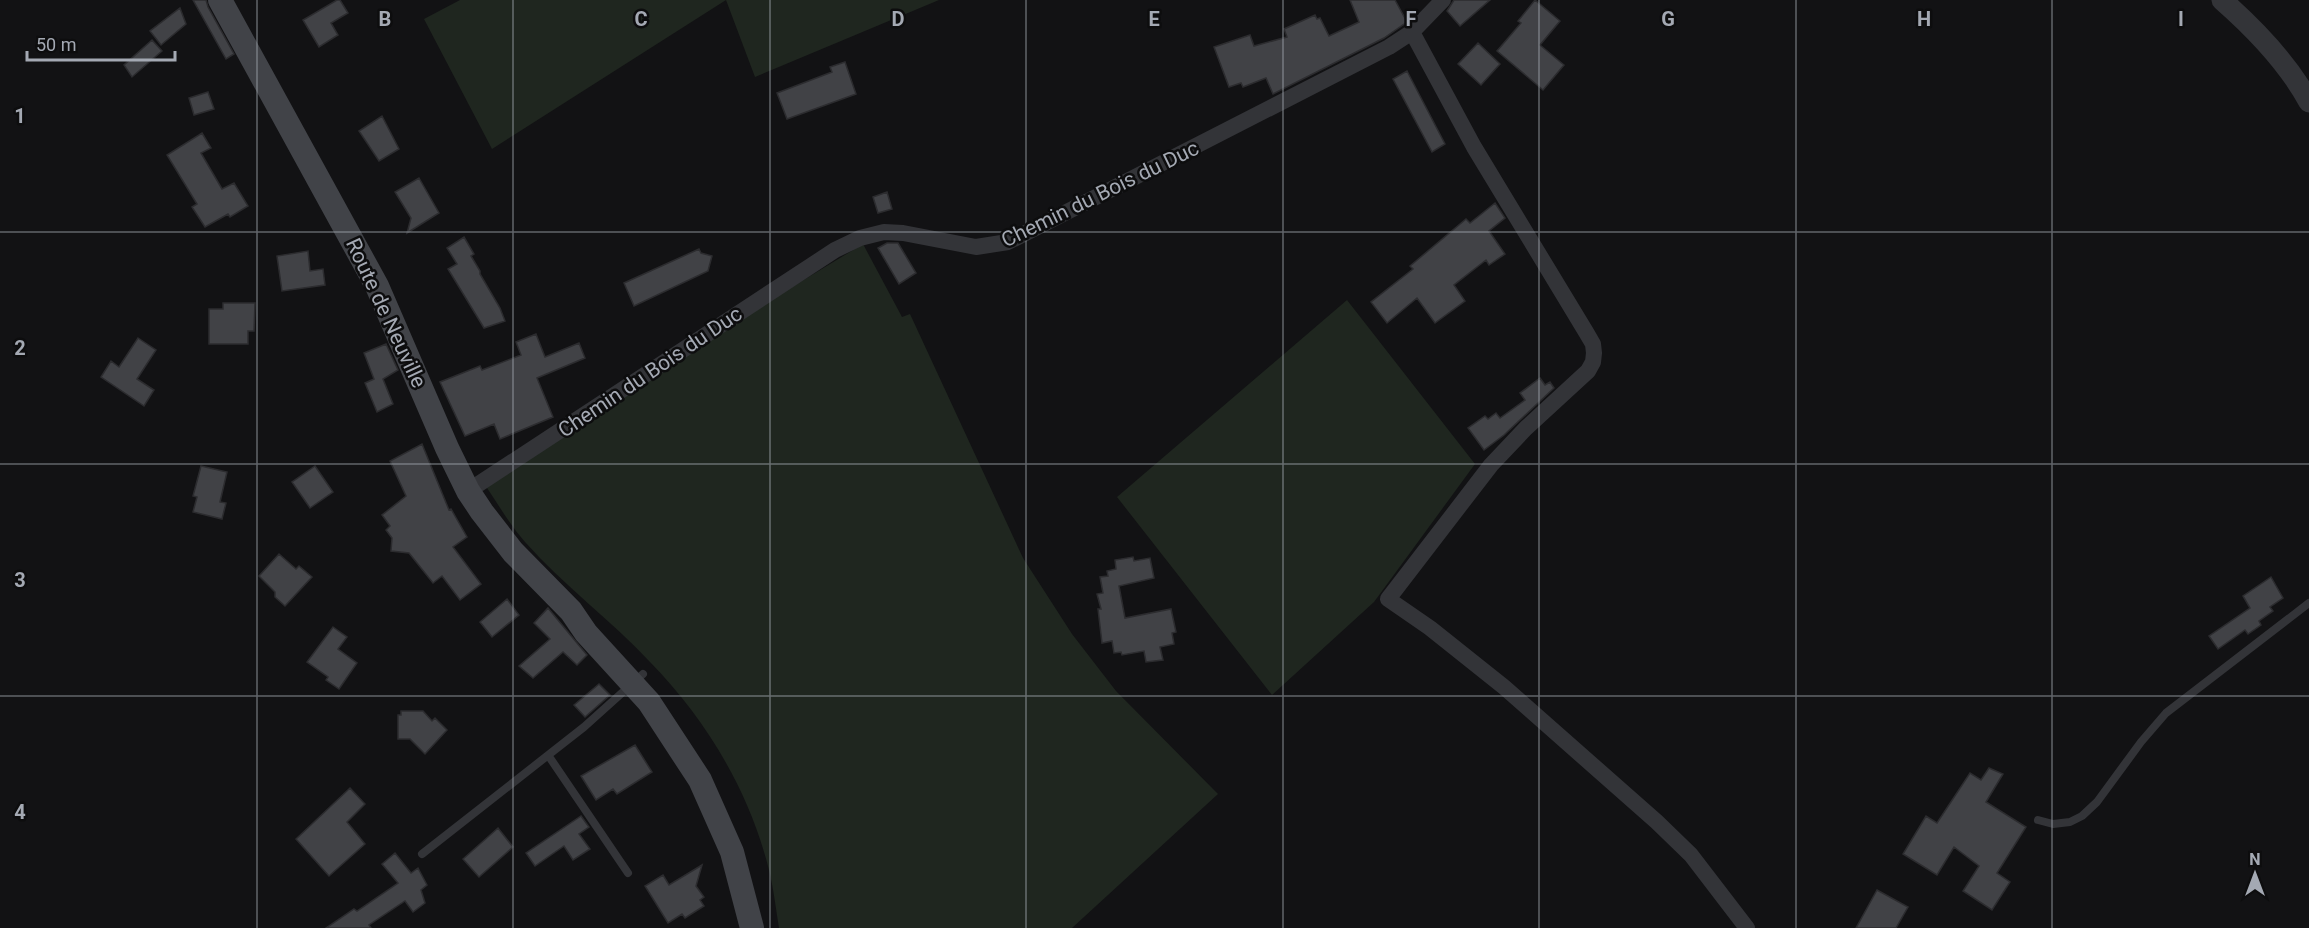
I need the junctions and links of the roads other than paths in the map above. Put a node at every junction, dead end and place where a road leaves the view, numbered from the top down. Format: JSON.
{"nodes":[{"id":1,"x":219,"y":0,"type":"edge"},
{"id":2,"x":1443,"y":0,"type":"edge"},
{"id":3,"x":2222,"y":0,"type":"edge"},
{"id":4,"x":1412,"y":32,"type":"junction"},
{"id":5,"x":2309,"y":102,"type":"edge"},
{"id":6,"x":468,"y":491,"type":"junction"},
{"id":7,"x":2309,"y":603,"type":"edge"},
{"id":8,"x":638,"y":678,"type":"junction"},
{"id":9,"x":548,"y":755,"type":"junction"},
{"id":10,"x":2038,"y":820,"type":"dead end"},
{"id":11,"x":422,"y":854,"type":"dead end"},
{"id":12,"x":628,"y":873,"type":"dead end"},
{"id":13,"x":752,"y":928,"type":"edge"},
{"id":14,"x":768,"y":928,"type":"edge"},
{"id":15,"x":1747,"y":928,"type":"edge"}],
"edges":[{"from":1,"to":6,"type":"main road","name":"Route de Neuville"},
{"from":2,"to":4,"type":"street","name":"Chemin du Bois du Duc"},
{"from":3,"to":5,"type":"street"},
{"from":4,"to":6,"type":"street","name":"Chemin du Bois du Duc"},
{"from":4,"to":15,"type":"street"},
{"from":6,"to":8,"type":"main road","name":"Route de Neuville"},
{"from":7,"to":10,"type":"lane"},
{"from":8,"to":9,"type":"lane"},
{"from":8,"to":13,"type":"main road","name":"Route de Neuville"},
{"from":8,"to":14,"type":"main road","name":"Route de Neuville"},
{"from":9,"to":11,"type":"lane"},
{"from":9,"to":12,"type":"lane"}]}
